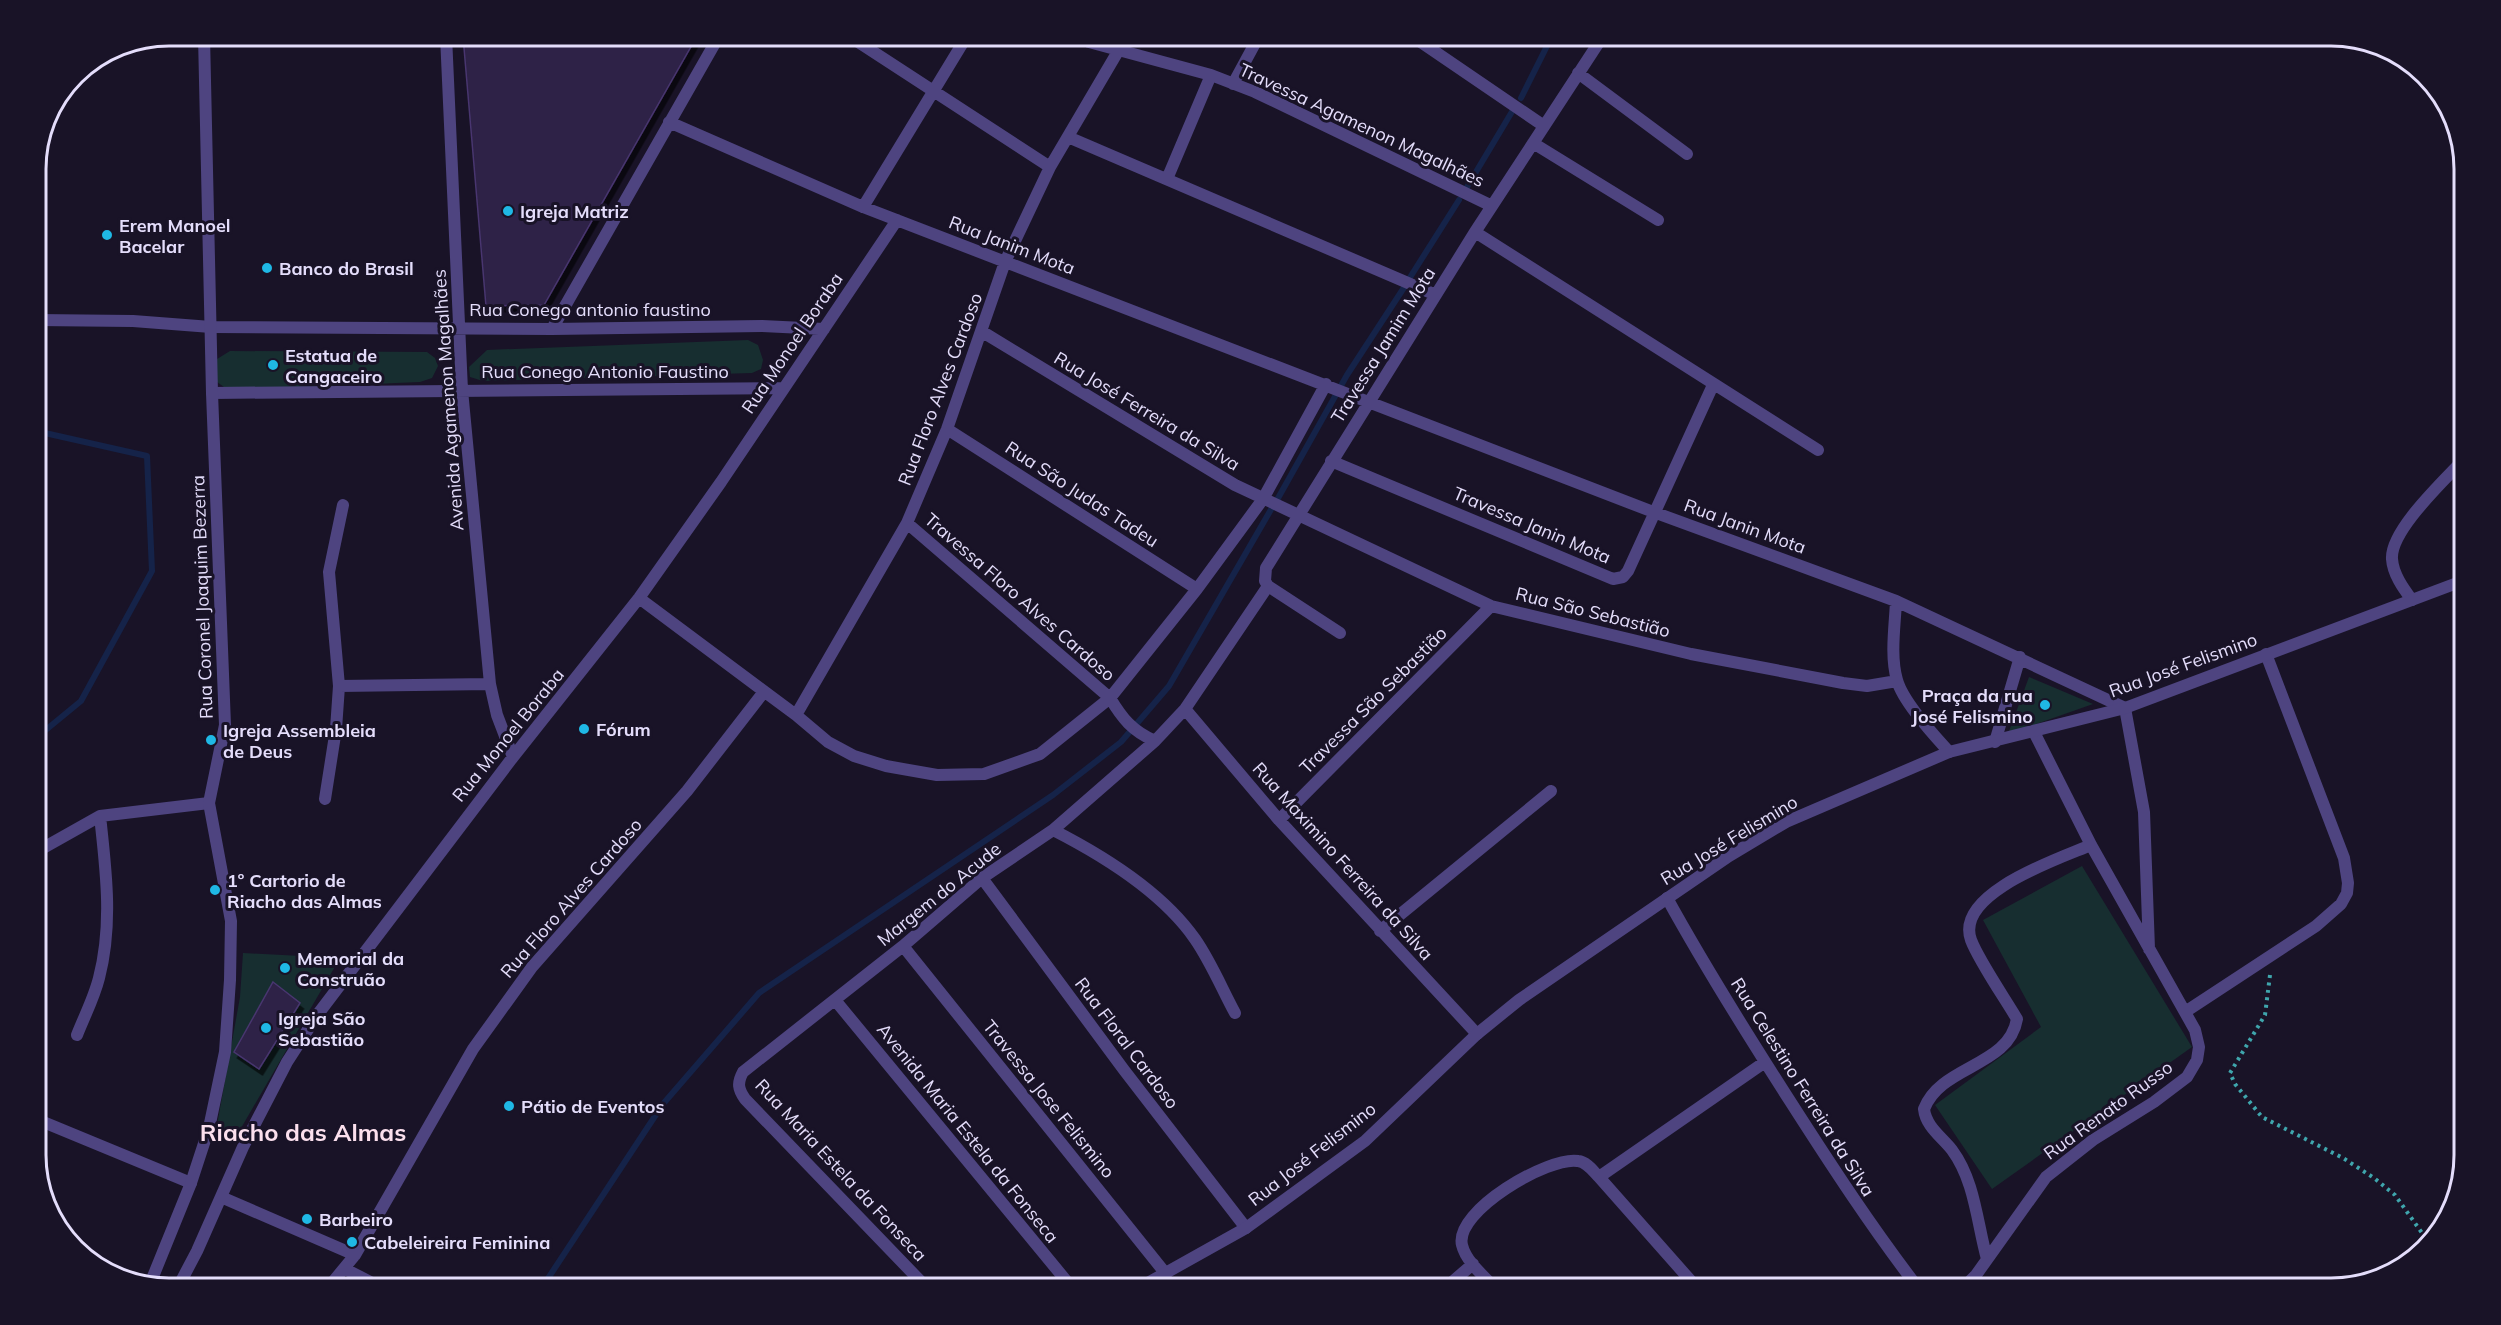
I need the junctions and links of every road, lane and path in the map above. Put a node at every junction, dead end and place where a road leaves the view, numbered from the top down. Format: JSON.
{"nodes":[{"id":1,"x":204,"y":46,"type":"edge"},
{"id":2,"x":446,"y":46,"type":"edge"},
{"id":3,"x":713,"y":46,"type":"edge"},
{"id":4,"x":864,"y":46,"type":"edge"},
{"id":5,"x":961,"y":46,"type":"edge"},
{"id":6,"x":1105,"y":46,"type":"edge"},
{"id":7,"x":1123,"y":46,"type":"edge"},
{"id":8,"x":1254,"y":46,"type":"edge"},
{"id":9,"x":1427,"y":46,"type":"edge"},
{"id":10,"x":1596,"y":46,"type":"edge"},
{"id":11,"x":1121,"y":50,"type":"junction"},
{"id":12,"x":1578,"y":74,"type":"junction"},
{"id":13,"x":1211,"y":75,"type":"junction"},
{"id":14,"x":1233,"y":84,"type":"junction"},
{"id":15,"x":932,"y":91,"type":"junction"},
{"id":16,"x":669,"y":122,"type":"junction"},
{"id":17,"x":1544,"y":126,"type":"junction"},
{"id":18,"x":1068,"y":137,"type":"junction"},
{"id":19,"x":1533,"y":143,"type":"junction"},
{"id":20,"x":1687,"y":154,"type":"dead end"},
{"id":21,"x":1050,"y":167,"type":"junction"},
{"id":22,"x":1167,"y":179,"type":"junction"},
{"id":23,"x":1492,"y":206,"type":"junction"},
{"id":24,"x":863,"y":207,"type":"junction"},
{"id":25,"x":897,"y":220,"type":"junction"},
{"id":26,"x":1658,"y":220,"type":"dead end"},
{"id":27,"x":1475,"y":232,"type":"junction"},
{"id":28,"x":1005,"y":262,"type":"junction"},
{"id":29,"x":1436,"y":295,"type":"junction"},
{"id":30,"x":47,"y":320,"type":"edge"},
{"id":31,"x":211,"y":327,"type":"junction"},
{"id":32,"x":459,"y":327,"type":"junction"},
{"id":33,"x":552,"y":329,"type":"junction"},
{"id":34,"x":824,"y":329,"type":"junction"},
{"id":35,"x":981,"y":332,"type":"junction"},
{"id":36,"x":1330,"y":385,"type":"junction"},
{"id":37,"x":1713,"y":385,"type":"junction"},
{"id":38,"x":783,"y":388,"type":"junction"},
{"id":39,"x":462,"y":390,"type":"junction"},
{"id":40,"x":1346,"y":392,"type":"joint"},
{"id":41,"x":212,"y":393,"type":"junction"},
{"id":42,"x":1369,"y":402,"type":"junction"},
{"id":43,"x":947,"y":429,"type":"junction"},
{"id":44,"x":1818,"y":450,"type":"dead end"},
{"id":45,"x":1331,"y":461,"type":"junction"},
{"id":46,"x":2454,"y":471,"type":"edge"},
{"id":47,"x":1263,"y":499,"type":"junction"},
{"id":48,"x":343,"y":506,"type":"dead end"},
{"id":49,"x":1656,"y":513,"type":"junction"},
{"id":50,"x":1297,"y":515,"type":"junction"},
{"id":51,"x":907,"y":523,"type":"junction"},
{"id":52,"x":2454,"y":584,"type":"edge"},
{"id":53,"x":1268,"y":586,"type":"junction"},
{"id":54,"x":1197,"y":589,"type":"junction"},
{"id":55,"x":639,"y":598,"type":"junction"},
{"id":56,"x":2412,"y":600,"type":"junction"},
{"id":57,"x":1896,"y":601,"type":"junction"},
{"id":58,"x":1491,"y":606,"type":"junction"},
{"id":59,"x":1340,"y":633,"type":"dead end"},
{"id":60,"x":2266,"y":654,"type":"junction"},
{"id":61,"x":2020,"y":657,"type":"junction"},
{"id":62,"x":1897,"y":681,"type":"junction"},
{"id":63,"x":490,"y":684,"type":"junction"},
{"id":64,"x":339,"y":686,"type":"junction"},
{"id":65,"x":763,"y":693,"type":"junction"},
{"id":66,"x":1110,"y":698,"type":"junction"},
{"id":67,"x":2125,"y":708,"type":"junction"},
{"id":68,"x":1185,"y":709,"type":"junction"},
{"id":69,"x":796,"y":715,"type":"junction"},
{"id":70,"x":2034,"y":732,"type":"junction"},
{"id":71,"x":1155,"y":741,"type":"junction"},
{"id":72,"x":1995,"y":741,"type":"junction"},
{"id":73,"x":1949,"y":752,"type":"junction"},
{"id":74,"x":513,"y":757,"type":"junction"},
{"id":75,"x":1551,"y":791,"type":"dead end"},
{"id":76,"x":324,"y":799,"type":"dead end"},
{"id":77,"x":209,"y":803,"type":"junction"},
{"id":78,"x":100,"y":816,"type":"junction"},
{"id":79,"x":1279,"y":820,"type":"junction"},
{"id":80,"x":1053,"y":830,"type":"junction"},
{"id":81,"x":2091,"y":845,"type":"junction"},
{"id":82,"x":47,"y":846,"type":"edge"},
{"id":83,"x":982,"y":878,"type":"junction"},
{"id":84,"x":1667,"y":897,"type":"junction"},
{"id":85,"x":1380,"y":931,"type":"junction"},
{"id":86,"x":903,"y":946,"type":"junction"},
{"id":87,"x":2149,"y":949,"type":"junction"},
{"id":88,"x":2272,"y":954,"type":"junction"},
{"id":89,"x":835,"y":1000,"type":"junction"},
{"id":90,"x":2185,"y":1012,"type":"junction"},
{"id":91,"x":1235,"y":1013,"type":"dead end"},
{"id":92,"x":1477,"y":1034,"type":"junction"},
{"id":93,"x":77,"y":1035,"type":"dead end"},
{"id":94,"x":1765,"y":1062,"type":"junction"},
{"id":95,"x":744,"y":1071,"type":"joint"},
{"id":96,"x":47,"y":1124,"type":"edge"},
{"id":97,"x":1599,"y":1177,"type":"junction"},
{"id":98,"x":191,"y":1183,"type":"junction"},
{"id":99,"x":221,"y":1197,"type":"junction"},
{"id":100,"x":1246,"y":1228,"type":"junction"},
{"id":101,"x":2424,"y":1236,"type":"edge"},
{"id":102,"x":356,"y":1255,"type":"junction"},
{"id":103,"x":1987,"y":1259,"type":"junction"},
{"id":104,"x":1473,"y":1264,"type":"junction"},
{"id":105,"x":345,"y":1269,"type":"junction"},
{"id":106,"x":1166,"y":1274,"type":"junction"},
{"id":107,"x":153,"y":1277,"type":"edge"},
{"id":108,"x":182,"y":1278,"type":"edge"},
{"id":109,"x":337,"y":1278,"type":"edge"},
{"id":110,"x":363,"y":1278,"type":"edge"},
{"id":111,"x":917,"y":1278,"type":"edge"},
{"id":112,"x":1063,"y":1278,"type":"edge"},
{"id":113,"x":1158,"y":1278,"type":"edge"},
{"id":114,"x":1457,"y":1278,"type":"edge"},
{"id":115,"x":1486,"y":1278,"type":"edge"},
{"id":116,"x":1688,"y":1278,"type":"edge"},
{"id":117,"x":1911,"y":1278,"type":"edge"},
{"id":118,"x":1971,"y":1278,"type":"edge"}],
"edges":[{"from":1,"to":31,"type":"street","name":"Rua Coronel Joaquim Bezerra"},
{"from":2,"to":32,"type":"street","name":"Avenida Agamenon Magalhães"},
{"from":3,"to":16,"type":"street"},
{"from":4,"to":15,"type":"street"},
{"from":5,"to":15,"type":"street"},
{"from":6,"to":11,"type":"street","name":"Travessa Agamenon Magalhães"},
{"from":7,"to":11,"type":"street","name":"Rua Floro Alves Cardoso"},
{"from":8,"to":14,"type":"street"},
{"from":9,"to":17,"type":"street"},
{"from":10,"to":12,"type":"street","name":"Travessa Jamim Mota"},
{"from":11,"to":13,"type":"street","name":"Travessa Agamenon Magalhães"},
{"from":11,"to":18,"type":"street","name":"Rua Floro Alves Cardoso"},
{"from":12,"to":17,"type":"street","name":"Travessa Jamim Mota"},
{"from":12,"to":20,"type":"street"},
{"from":13,"to":14,"type":"street","name":"Travessa Agamenon Magalhães"},
{"from":13,"to":22,"type":"street"},
{"from":14,"to":23,"type":"street","name":"Travessa Agamenon Magalhães"},
{"from":15,"to":21,"type":"street"},
{"from":15,"to":24,"type":"street"},
{"from":16,"to":24,"type":"street","name":"Rua Janim Mota"},
{"from":16,"to":33,"type":"street"},
{"from":17,"to":19,"type":"street","name":"Travessa Jamim Mota"},
{"from":18,"to":21,"type":"street","name":"Rua Floro Alves Cardoso"},
{"from":18,"to":22,"type":"street"},
{"from":19,"to":23,"type":"street","name":"Travessa Jamim Mota"},
{"from":19,"to":26,"type":"street"},
{"from":21,"to":28,"type":"street","name":"Rua Floro Alves Cardoso"},
{"from":22,"to":29,"type":"street"},
{"from":23,"to":27,"type":"street","name":"Travessa Jamim Mota"},
{"from":24,"to":25,"type":"street","name":"Rua Janim Mota"},
{"from":25,"to":28,"type":"street","name":"Rua Janim Mota"},
{"from":25,"to":34,"type":"street","name":"Rua Monoel Boraba"},
{"from":27,"to":29,"type":"street","name":"Travessa Jamim Mota"},
{"from":27,"to":37,"type":"street"},
{"from":28,"to":35,"type":"street","name":"Rua Floro Alves Cardoso"},
{"from":28,"to":36,"type":"street","name":"Rua Janim Mota"},
{"from":29,"to":42,"type":"street","name":"Travessa Jamim Mota"},
{"from":30,"to":31,"type":"street"},
{"from":31,"to":32,"type":"street","name":"Rua Conego antonio faustino"},
{"from":31,"to":41,"type":"street","name":"Rua Coronel Joaquim Bezerra"},
{"from":32,"to":33,"type":"street","name":"Rua Conego antonio faustino"},
{"from":32,"to":39,"type":"street","name":"Avenida Agamenon Magalhães"},
{"from":33,"to":34,"type":"street","name":"Rua Conego antonio faustino"},
{"from":34,"to":38,"type":"street","name":"Rua Monoel Boraba"},
{"from":35,"to":43,"type":"street","name":"Rua Floro Alves Cardoso"},
{"from":35,"to":47,"type":"street","name":"Rua José Ferreira da Silva"},
{"from":36,"to":40,"type":"street","name":"Rua Janim Mota"},
{"from":36,"to":47,"type":"street"},
{"from":37,"to":44,"type":"street"},
{"from":37,"to":49,"type":"street","name":"Travessa Janin Mota"},
{"from":38,"to":39,"type":"street","name":"Rua Conego Antonio Faustino"},
{"from":38,"to":55,"type":"street","name":"Rua Monoel Boraba"},
{"from":39,"to":41,"type":"street","name":"Rua Conego Antonio Faustino"},
{"from":39,"to":63,"type":"street","name":"Avenida Agamenon Magalhães"},
{"from":40,"to":42,"type":"street","name":"Rua Janin Mota"},
{"from":41,"to":77,"type":"street","name":"Rua Coronel Joaquim Bezerra"},
{"from":42,"to":45,"type":"street","name":"Travessa Jamim Mota"},
{"from":42,"to":49,"type":"street","name":"Rua Janin Mota"},
{"from":43,"to":51,"type":"street","name":"Rua Floro Alves Cardoso"},
{"from":43,"to":54,"type":"street","name":"Rua São Judas Tadeu"},
{"from":45,"to":49,"type":"street","name":"Travessa Janin Mota"},
{"from":45,"to":50,"type":"street","name":"Travessa Jamim Mota"},
{"from":46,"to":56,"type":"street"},
{"from":47,"to":50,"type":"street","name":"Rua José Ferreira da Silva"},
{"from":47,"to":54,"type":"street"},
{"from":48,"to":64,"type":"street"},
{"from":49,"to":57,"type":"street","name":"Rua Janin Mota"},
{"from":50,"to":53,"type":"street","name":"Travessa Jamim Mota"},
{"from":50,"to":58,"type":"street","name":"Rua São Sebastião"},
{"from":51,"to":66,"type":"street","name":"Travessa Floro Alves Cardoso"},
{"from":51,"to":69,"type":"street","name":"Rua Floro Alves Cardoso"},
{"from":52,"to":56,"type":"street","name":"Rua José Felismino"},
{"from":53,"to":59,"type":"street"},
{"from":53,"to":68,"type":"street"},
{"from":54,"to":66,"type":"street"},
{"from":55,"to":65,"type":"street"},
{"from":55,"to":74,"type":"street","name":"Rua Monoel Boraba"},
{"from":56,"to":60,"type":"street","name":"Rua José Felismino"},
{"from":57,"to":61,"type":"street","name":"Rua Janin Mota"},
{"from":57,"to":62,"type":"street"},
{"from":58,"to":62,"type":"street","name":"Rua São Sebastião"},
{"from":58,"to":79,"type":"street","name":"Travessa São Sebastião"},
{"from":60,"to":67,"type":"street","name":"Rua José Felismino"},
{"from":60,"to":88,"type":"street"},
{"from":61,"to":67,"type":"street","name":"Rua Janin Mota"},
{"from":61,"to":72,"type":"street"},
{"from":62,"to":73,"type":"street"},
{"from":63,"to":64,"type":"street"},
{"from":63,"to":74,"type":"street","name":"Avenida Agamenon Magalhães"},
{"from":64,"to":76,"type":"street"},
{"from":65,"to":69,"type":"street"},
{"from":65,"to":102,"type":"street","name":"Rua Floro Alves Cardoso"},
{"from":66,"to":69,"type":"street"},
{"from":66,"to":71,"type":"street","name":"Travessa Floro Alves Cardoso"},
{"from":67,"to":70,"type":"street","name":"Rua José Felismino"},
{"from":67,"to":87,"type":"street"},
{"from":68,"to":71,"type":"street","name":"Margem do Acude"},
{"from":68,"to":79,"type":"street","name":"Rua Maximino Ferreira da Silva"},
{"from":70,"to":72,"type":"street","name":"Rua José Felismino"},
{"from":70,"to":81,"type":"street","name":"Rua Renato Russo"},
{"from":71,"to":80,"type":"street","name":"Margem do Acude"},
{"from":72,"to":73,"type":"street","name":"Rua José Felismino"},
{"from":73,"to":84,"type":"street","name":"Rua José Felismino"},
{"from":74,"to":99,"type":"street","name":"Rua Monoel Boraba"},
{"from":75,"to":85,"type":"street"},
{"from":77,"to":78,"type":"street"},
{"from":77,"to":98,"type":"street","name":"Rua Coronel Joaquim Bezerra"},
{"from":78,"to":82,"type":"street"},
{"from":78,"to":93,"type":"street"},
{"from":79,"to":85,"type":"street","name":"Rua Maximino Ferreira da Silva"},
{"from":80,"to":83,"type":"street","name":"Margem do Acude"},
{"from":80,"to":91,"type":"street"},
{"from":81,"to":87,"type":"street","name":"Rua Renato Russo"},
{"from":81,"to":103,"type":"street"},
{"from":83,"to":86,"type":"street","name":"Margem do Acude"},
{"from":83,"to":100,"type":"street","name":"Rua Floral Cardoso"},
{"from":84,"to":92,"type":"street","name":"Rua José Felismino"},
{"from":84,"to":94,"type":"street","name":"Rua Celestino Ferreira da Silva"},
{"from":85,"to":92,"type":"street","name":"Rua Maximino Ferreira da Silva"},
{"from":86,"to":89,"type":"street","name":"Margem do Acude"},
{"from":86,"to":106,"type":"street","name":"Travessa Jose Felismino"},
{"from":87,"to":90,"type":"street","name":"Rua Renato Russo"},
{"from":88,"to":90,"type":"street"},
{"from":88,"to":101,"type":"path"},
{"from":89,"to":95,"type":"street","name":"Margem do Acude"},
{"from":89,"to":112,"type":"street","name":"Avenida Maria Estela da Fonseca"},
{"from":90,"to":103,"type":"street","name":"Rua Renato Russo"},
{"from":92,"to":100,"type":"street","name":"Rua José Felismino"},
{"from":94,"to":97,"type":"street"},
{"from":94,"to":117,"type":"street","name":"Rua Celestino Ferreira da Silva"},
{"from":95,"to":111,"type":"street","name":"Rua Maria Estela da Fonseca"},
{"from":96,"to":98,"type":"street"},
{"from":97,"to":104,"type":"street"},
{"from":97,"to":116,"type":"street"},
{"from":98,"to":107,"type":"street","name":"Rua Coronel Joaquim Bezerra"},
{"from":99,"to":102,"type":"street"},
{"from":99,"to":108,"type":"street","name":"Rua Monoel Boraba"},
{"from":100,"to":106,"type":"street","name":"Rua José Felismino"},
{"from":102,"to":105,"type":"street","name":"Rua Floro Alves Cardoso"},
{"from":103,"to":118,"type":"street","name":"Rua Renato Russo"},
{"from":104,"to":114,"type":"street"},
{"from":104,"to":115,"type":"street"},
{"from":105,"to":109,"type":"street","name":"Rua Floro Alves Cardoso"},
{"from":105,"to":110,"type":"street"},
{"from":106,"to":113,"type":"street","name":"Rua José Felismino"}]}
